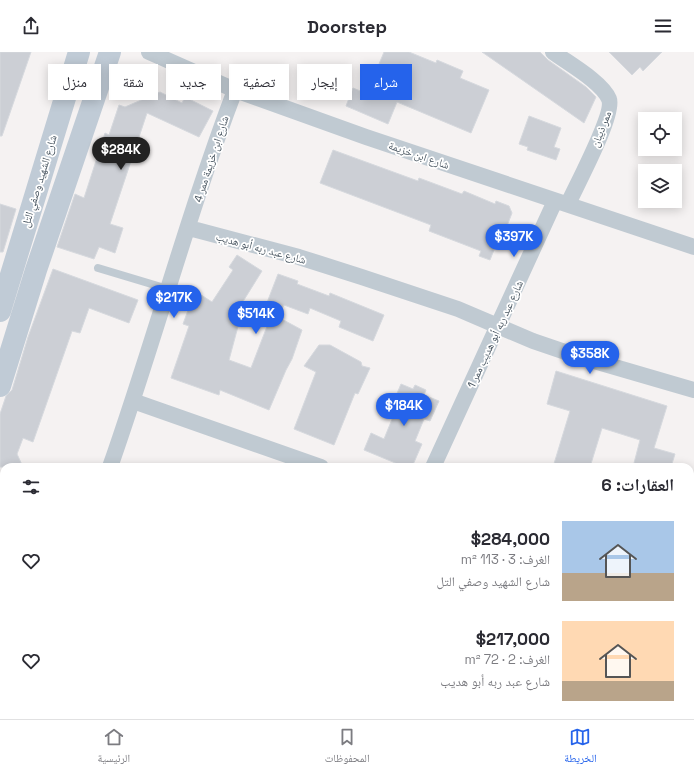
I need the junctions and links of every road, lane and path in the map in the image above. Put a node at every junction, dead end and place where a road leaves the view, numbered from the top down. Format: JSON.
{"nodes":[{"id":1,"x":78,"y":52,"type":"edge"},
{"id":2,"x":110,"y":52,"type":"edge"},
{"id":3,"x":149,"y":52,"type":"edge"},
{"id":4,"x":553,"y":52,"type":"edge"},
{"id":5,"x":229,"y":87,"type":"edge"},
{"id":6,"x":232,"y":100,"type":"edge"},
{"id":7,"x":263,"y":100,"type":"edge"},
{"id":8,"x":562,"y":202,"type":"junction"},
{"id":9,"x":189,"y":228,"type":"junction"},
{"id":10,"x":694,"y":247,"type":"edge"},
{"id":11,"x":98,"y":268,"type":"dead end"},
{"id":12,"x":168,"y":289,"type":"junction"},
{"id":13,"x":0,"y":311,"type":"edge"},
{"id":14,"x":498,"y":327,"type":"junction"},
{"id":15,"x":0,"y":386,"type":"edge"},
{"id":16,"x":694,"y":390,"type":"edge"},
{"id":17,"x":133,"y":401,"type":"junction"},
{"id":18,"x":111,"y":463,"type":"edge"},
{"id":19,"x":310,"y":463,"type":"edge"},
{"id":20,"x":435,"y":463,"type":"edge"}],
"edges":[{"from":1,"to":13,"type":"main road","name":"شارع الشهيد وصفي التل"},
{"from":2,"to":15,"type":"main road"},
{"from":3,"to":5,"type":"street","name":"شارع ابن خزيمة"},
{"from":4,"to":8,"type":"street","name":"ممر ذيبان"},
{"from":6,"to":9,"type":"street","name":"شارع ابن خزيمة ممر 4"},
{"from":7,"to":8,"type":"street","name":"شارع ابن خزيمة"},
{"from":8,"to":10,"type":"street","name":"شارع ابن خزيمة"},
{"from":8,"to":14,"type":"street","name":"شارع عبد ربه أبو هديب ممر 1"},
{"from":9,"to":12,"type":"street"},
{"from":9,"to":14,"type":"street","name":"شارع عبد ربه أبو هديب"},
{"from":11,"to":12,"type":"lane"},
{"from":12,"to":17,"type":"street"},
{"from":14,"to":16,"type":"street","name":"شارع عبد ربه أبو هديب"},
{"from":14,"to":20,"type":"street","name":"شارع عبد ربه أبو هديب ممر 1"},
{"from":17,"to":18,"type":"street"},
{"from":17,"to":19,"type":"street"}]}
